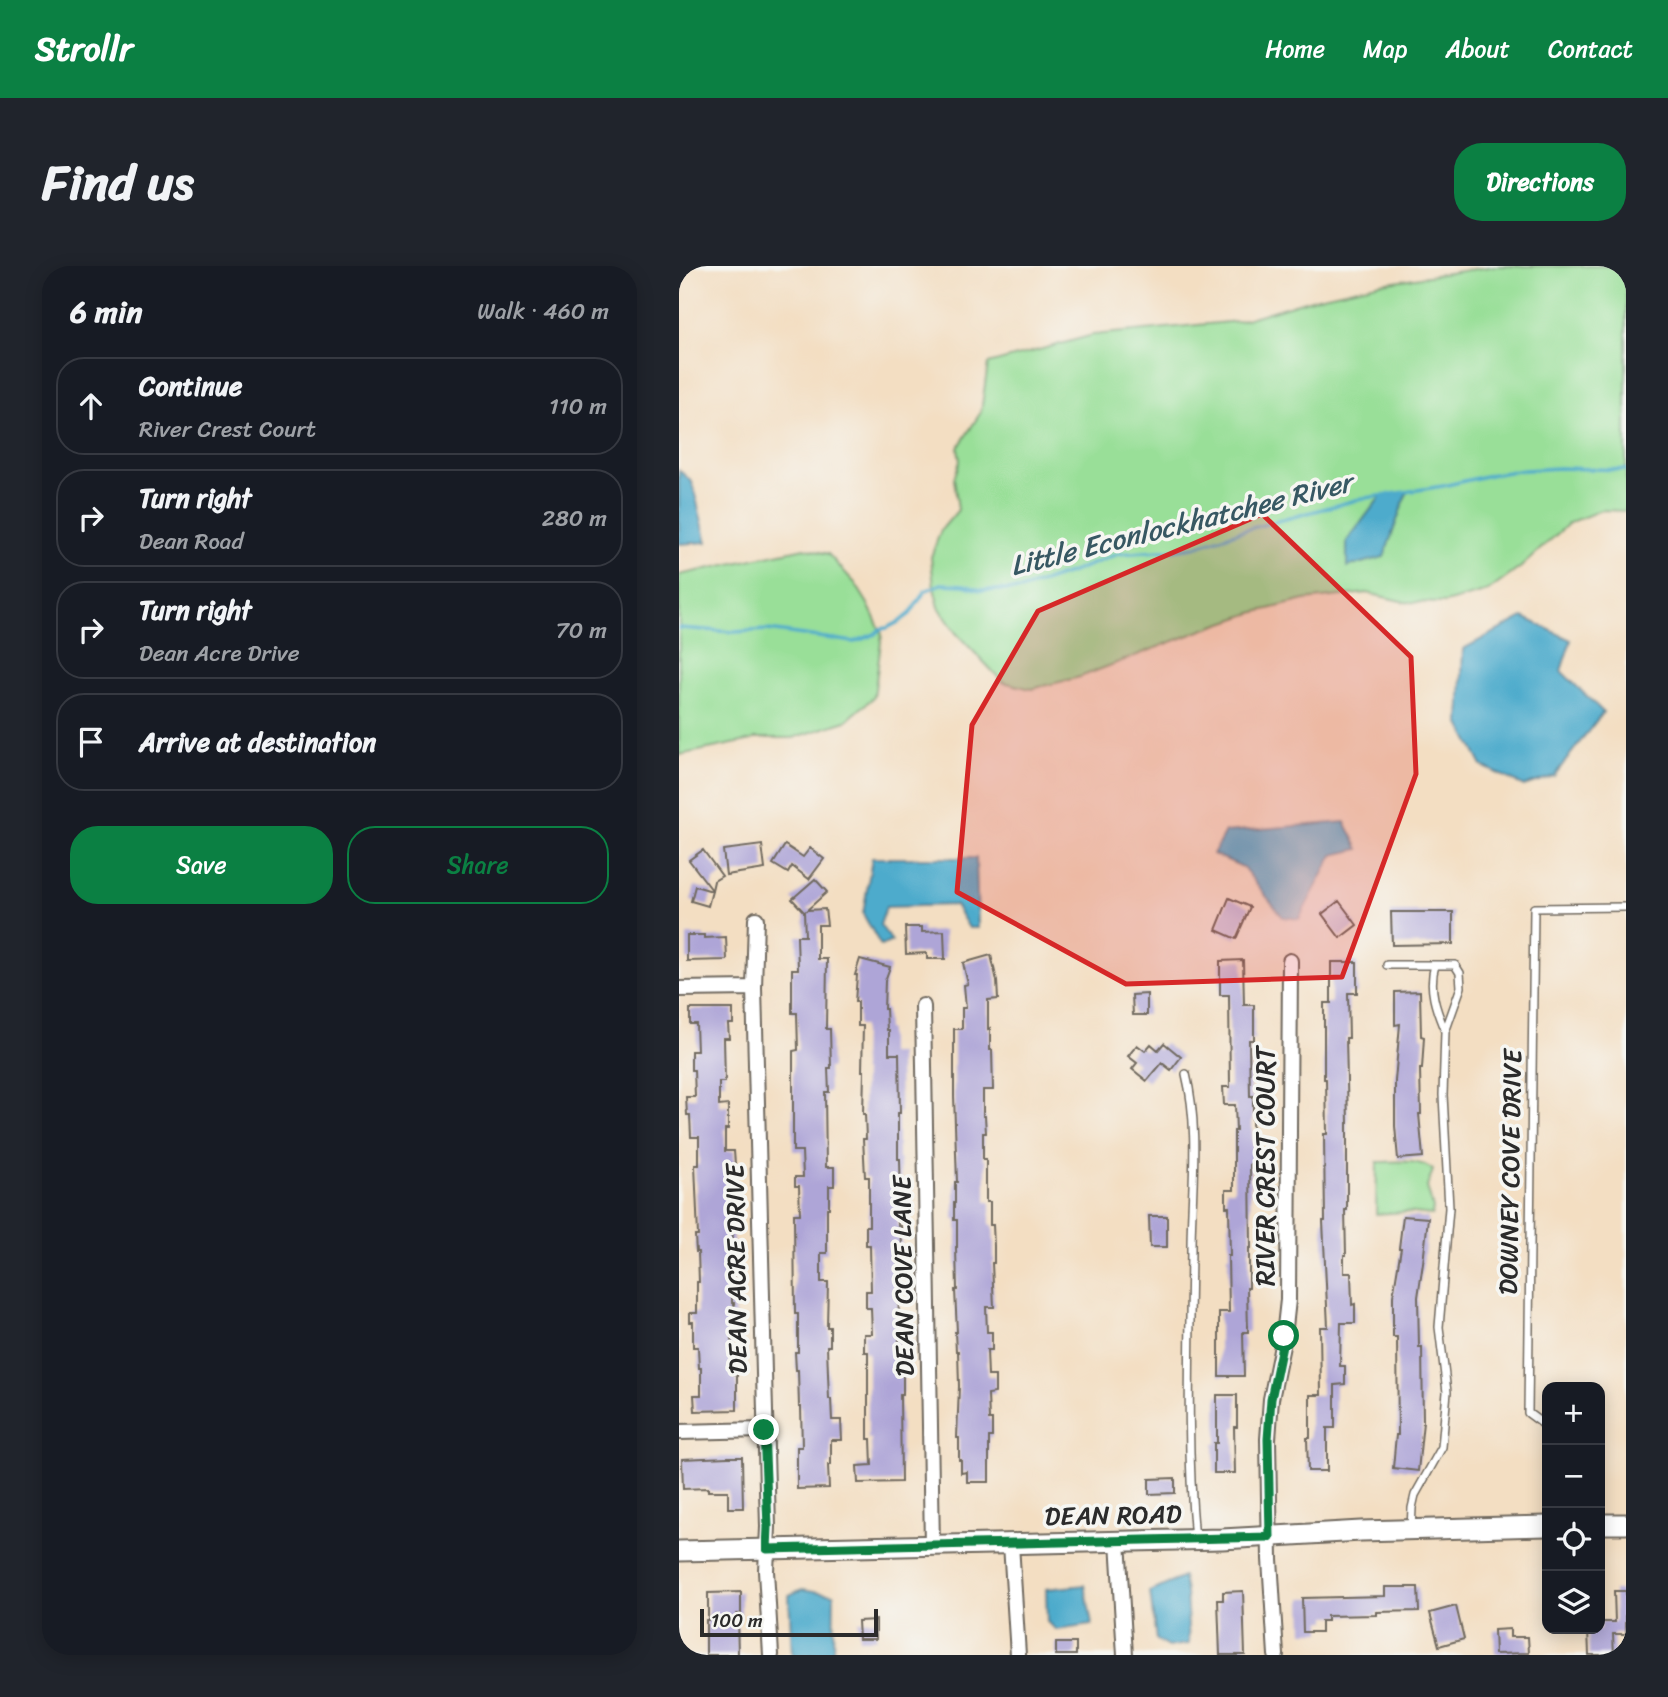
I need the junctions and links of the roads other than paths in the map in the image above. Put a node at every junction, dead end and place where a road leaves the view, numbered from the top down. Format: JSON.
{"nodes":[{"id":1,"x":1626,"y":907,"type":"edge"},
{"id":2,"x":755,"y":919,"type":"dead end"},
{"id":3,"x":1290,"y":961,"type":"dead end"},
{"id":4,"x":1387,"y":965,"type":"dead end"},
{"id":5,"x":1435,"y":965,"type":"junction"},
{"id":6,"x":754,"y":988,"type":"junction"},
{"id":7,"x":679,"y":989,"type":"edge"},
{"id":8,"x":923,"y":1006,"type":"dead end"},
{"id":9,"x":1445,"y":1032,"type":"junction"},
{"id":10,"x":1187,"y":1074,"type":"dead end"},
{"id":11,"x":1542,"y":1423,"type":"edge"},
{"id":12,"x":764,"y":1430,"type":"junction"},
{"id":13,"x":679,"y":1432,"type":"edge"},
{"id":14,"x":1605,"y":1524,"type":"edge"},
{"id":15,"x":1626,"y":1524,"type":"edge"},
{"id":16,"x":1542,"y":1526,"type":"edge"},
{"id":17,"x":1411,"y":1530,"type":"junction"},
{"id":18,"x":1270,"y":1537,"type":"junction"},
{"id":19,"x":1195,"y":1540,"type":"junction"},
{"id":20,"x":1118,"y":1542,"type":"junction"},
{"id":21,"x":1011,"y":1544,"type":"junction"},
{"id":22,"x":932,"y":1546,"type":"junction"},
{"id":23,"x":767,"y":1549,"type":"junction"},
{"id":24,"x":679,"y":1551,"type":"edge"},
{"id":25,"x":771,"y":1655,"type":"edge"},
{"id":26,"x":1018,"y":1655,"type":"edge"},
{"id":27,"x":1125,"y":1655,"type":"edge"},
{"id":28,"x":1276,"y":1655,"type":"edge"}],
"edges":[{"from":1,"to":11,"type":"lane","name":"DOWNEY COVE DRIVE"},
{"from":2,"to":6,"type":"street","name":"DEAN ACRE DRIVE"},
{"from":3,"to":18,"type":"street","name":"RIVER CREST COURT"},
{"from":4,"to":5,"type":"lane"},
{"from":5,"to":9,"type":"lane"},
{"from":5,"to":9,"type":"lane"},
{"from":6,"to":7,"type":"street"},
{"from":6,"to":12,"type":"street","name":"DEAN ACRE DRIVE"},
{"from":8,"to":22,"type":"street","name":"DEAN COVE LANE"},
{"from":9,"to":17,"type":"lane"},
{"from":10,"to":19,"type":"lane"},
{"from":12,"to":13,"type":"street"},
{"from":12,"to":23,"type":"street","name":"DEAN ACRE DRIVE"},
{"from":14,"to":15,"type":"main road"},
{"from":16,"to":17,"type":"main road","name":"DEAN ROAD"},
{"from":17,"to":18,"type":"main road","name":"DEAN ROAD"},
{"from":18,"to":19,"type":"main road","name":"DEAN ROAD"},
{"from":18,"to":28,"type":"street","name":"RIVER CREST COURT"},
{"from":19,"to":20,"type":"main road","name":"DEAN ROAD"},
{"from":20,"to":21,"type":"main road","name":"DEAN ROAD"},
{"from":20,"to":27,"type":"street"},
{"from":21,"to":22,"type":"main road","name":"DEAN ROAD"},
{"from":21,"to":26,"type":"street"},
{"from":22,"to":23,"type":"main road","name":"DEAN ROAD"},
{"from":23,"to":24,"type":"main road","name":"DEAN ROAD"},
{"from":23,"to":25,"type":"street","name":"DEAN ACRE DRIVE"}]}
